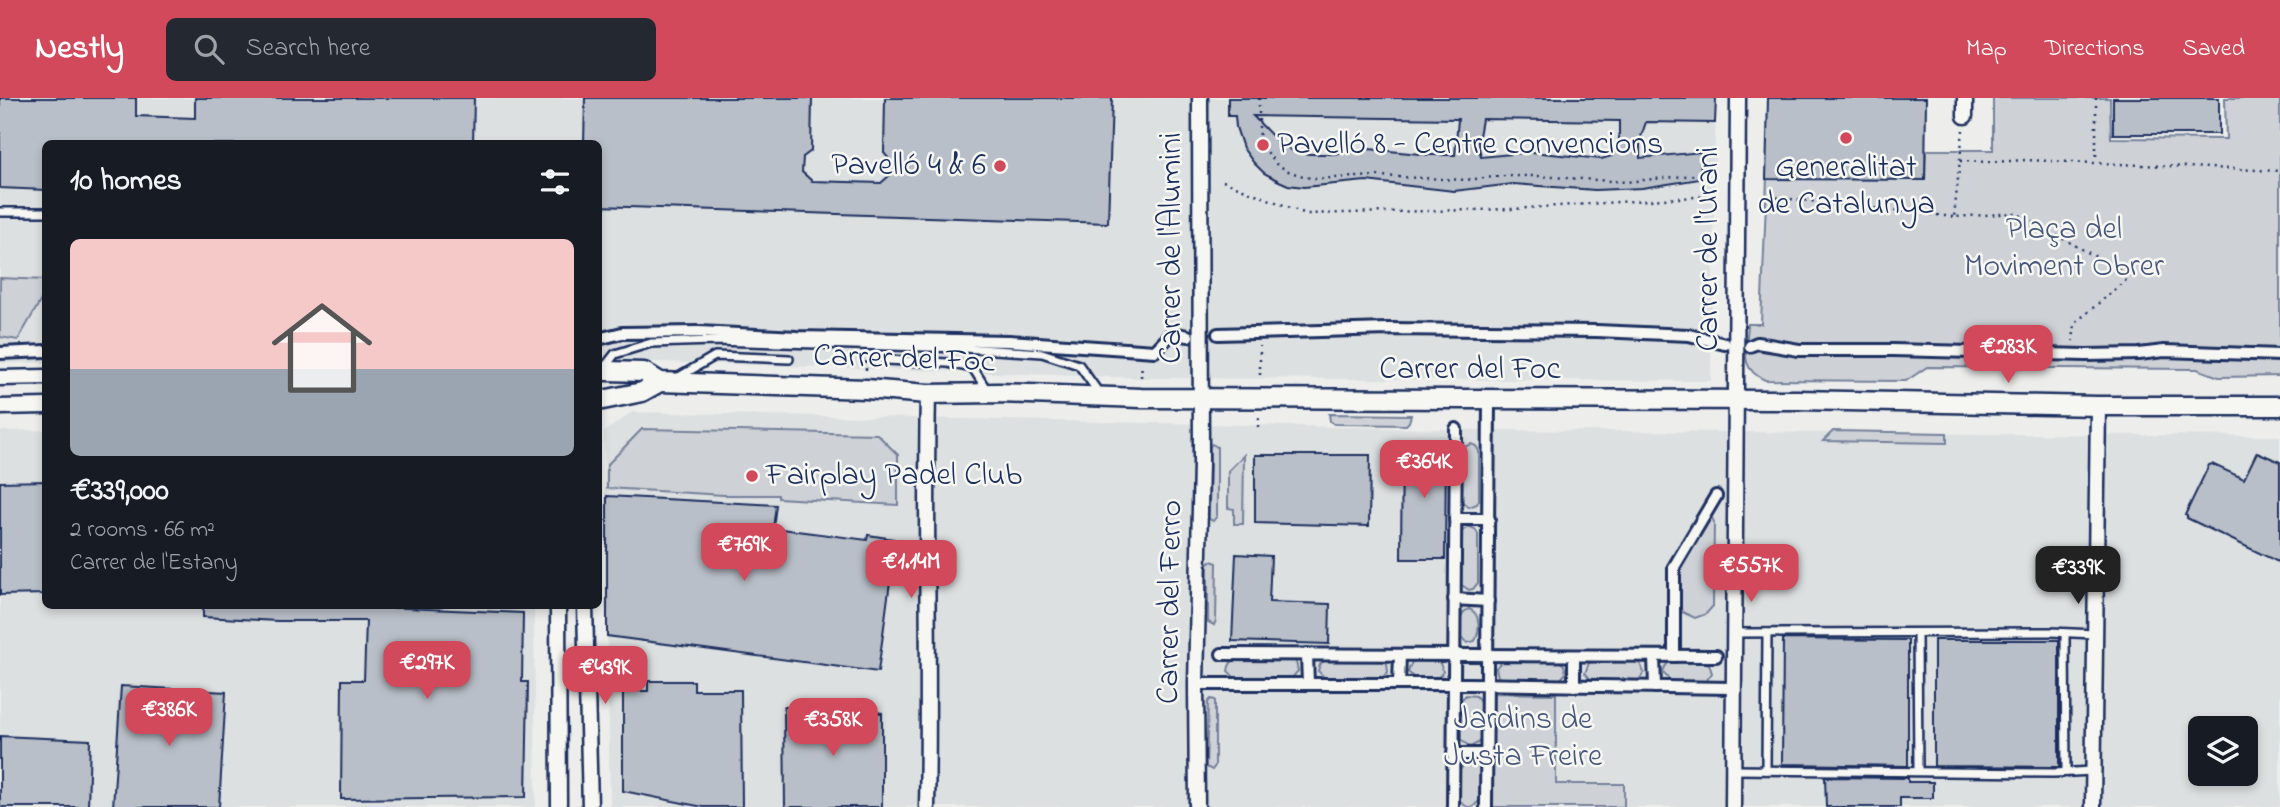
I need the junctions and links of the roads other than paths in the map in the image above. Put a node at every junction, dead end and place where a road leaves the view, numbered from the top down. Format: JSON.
{"nodes":[{"id":1,"x":1200,"y":98,"type":"edge"},
{"id":2,"x":1738,"y":98,"type":"edge"},
{"id":3,"x":1965,"y":98,"type":"edge"},
{"id":4,"x":1965,"y":116,"type":"road end"},
{"id":5,"x":0,"y":212,"type":"edge"},
{"id":6,"x":42,"y":212,"type":"edge"},
{"id":7,"x":1172,"y":333,"type":"joint"},
{"id":8,"x":1219,"y":335,"type":"dead end"},
{"id":9,"x":1188,"y":336,"type":"dead end"},
{"id":10,"x":602,"y":338,"type":"edge"},
{"id":11,"x":1721,"y":343,"type":"dead end"},
{"id":12,"x":1753,"y":345,"type":"dead end"},
{"id":13,"x":42,"y":351,"type":"edge"},
{"id":14,"x":0,"y":354,"type":"edge"},
{"id":15,"x":2280,"y":355,"type":"edge"},
{"id":16,"x":789,"y":359,"type":"dead end"},
{"id":17,"x":886,"y":360,"type":"dead end"},
{"id":18,"x":602,"y":371,"type":"edge"},
{"id":19,"x":42,"y":377,"type":"edge"},
{"id":20,"x":0,"y":378,"type":"edge"},
{"id":21,"x":665,"y":382,"type":"junction"},
{"id":22,"x":988,"y":393,"type":"junction"},
{"id":23,"x":928,"y":394,"type":"junction"},
{"id":24,"x":1101,"y":396,"type":"junction"},
{"id":25,"x":1200,"y":398,"type":"junction"},
{"id":26,"x":602,"y":400,"type":"edge"},
{"id":27,"x":1489,"y":400,"type":"junction"},
{"id":28,"x":1736,"y":400,"type":"junction"},
{"id":29,"x":42,"y":406,"type":"edge"},
{"id":30,"x":2098,"y":406,"type":"junction"},
{"id":31,"x":2280,"y":406,"type":"edge"},
{"id":32,"x":0,"y":407,"type":"edge"},
{"id":33,"x":1456,"y":429,"type":"dead end"},
{"id":34,"x":1716,"y":496,"type":"dead end"},
{"id":35,"x":1455,"y":519,"type":"junction"},
{"id":36,"x":1489,"y":519,"type":"junction"},
{"id":37,"x":1454,"y":599,"type":"junction"},
{"id":38,"x":1488,"y":601,"type":"junction"},
{"id":39,"x":558,"y":609,"type":"edge"},
{"id":40,"x":585,"y":609,"type":"edge"},
{"id":41,"x":1734,"y":633,"type":"junction"},
{"id":42,"x":1767,"y":633,"type":"junction"},
{"id":43,"x":1917,"y":633,"type":"junction"},
{"id":44,"x":2065,"y":634,"type":"junction"},
{"id":45,"x":2095,"y":634,"type":"junction"},
{"id":46,"x":1223,"y":654,"type":"dead end"},
{"id":47,"x":1307,"y":654,"type":"junction"},
{"id":48,"x":1400,"y":654,"type":"junction"},
{"id":49,"x":1454,"y":655,"type":"junction"},
{"id":50,"x":1487,"y":655,"type":"junction"},
{"id":51,"x":1574,"y":656,"type":"junction"},
{"id":52,"x":1654,"y":656,"type":"junction"},
{"id":53,"x":1674,"y":656,"type":"junction"},
{"id":54,"x":1716,"y":656,"type":"dead end"},
{"id":55,"x":1196,"y":684,"type":"junction"},
{"id":56,"x":1308,"y":684,"type":"junction"},
{"id":57,"x":1399,"y":684,"type":"junction"},
{"id":58,"x":1454,"y":684,"type":"junction"},
{"id":59,"x":1487,"y":685,"type":"junction"},
{"id":60,"x":1574,"y":686,"type":"junction"},
{"id":61,"x":1655,"y":687,"type":"junction"},
{"id":62,"x":1734,"y":688,"type":"junction"},
{"id":63,"x":1453,"y":754,"type":"junction"},
{"id":64,"x":1486,"y":754,"type":"junction"},
{"id":65,"x":1733,"y":770,"type":"junction"},
{"id":66,"x":1766,"y":770,"type":"junction"},
{"id":67,"x":1917,"y":771,"type":"junction"},
{"id":68,"x":2093,"y":771,"type":"junction"},
{"id":69,"x":2066,"y":772,"type":"junction"},
{"id":70,"x":559,"y":807,"type":"edge"},
{"id":71,"x":590,"y":807,"type":"edge"},
{"id":72,"x":927,"y":807,"type":"edge"},
{"id":73,"x":1196,"y":807,"type":"edge"},
{"id":74,"x":1453,"y":807,"type":"edge"},
{"id":75,"x":1486,"y":807,"type":"edge"},
{"id":76,"x":1733,"y":807,"type":"edge"},
{"id":77,"x":2093,"y":807,"type":"edge"}],
"edges":[{"from":1,"to":25,"type":"street","name":"Carrer de l'Alumini"},
{"from":2,"to":28,"type":"street","name":"Carrer de l'Urani"},
{"from":3,"to":4,"type":"street"},
{"from":5,"to":6,"type":"lane"},
{"from":7,"to":9,"type":"street","name":"Carrer de l'Alumini"},
{"from":7,"to":10,"type":"street","name":"Carrer del Foc"},
{"from":8,"to":11,"type":"street","name":"Carrer del Foc"},
{"from":12,"to":15,"type":"street"},
{"from":13,"to":14,"type":"street"},
{"from":16,"to":21,"type":"lane"},
{"from":17,"to":22,"type":"lane"},
{"from":18,"to":21,"type":"street","name":"Carrer del Foc"},
{"from":18,"to":24,"type":"lane"},
{"from":19,"to":20,"type":"street"},
{"from":21,"to":23,"type":"street","name":"Carrer del Foc"},
{"from":21,"to":26,"type":"street","name":"Carrer del Foc"},
{"from":22,"to":23,"type":"street","name":"Carrer del Foc"},
{"from":22,"to":24,"type":"street","name":"Carrer del Foc"},
{"from":23,"to":72,"type":"street"},
{"from":24,"to":25,"type":"street","name":"Carrer del Foc"},
{"from":25,"to":27,"type":"street","name":"Carrer del Foc"},
{"from":25,"to":55,"type":"street","name":"Carrer del Ferro"},
{"from":27,"to":28,"type":"street","name":"Carrer del Foc"},
{"from":27,"to":36,"type":"street"},
{"from":28,"to":30,"type":"street","name":"Carrer del Foc"},
{"from":28,"to":41,"type":"street","name":"Carrer de l'Urani"},
{"from":29,"to":32,"type":"street"},
{"from":30,"to":31,"type":"street","name":"Carrer del Foc"},
{"from":30,"to":45,"type":"street"},
{"from":33,"to":35,"type":"street"},
{"from":34,"to":53,"type":"street"},
{"from":35,"to":36,"type":"street"},
{"from":35,"to":37,"type":"street"},
{"from":36,"to":38,"type":"street"},
{"from":37,"to":38,"type":"street"},
{"from":37,"to":49,"type":"street"},
{"from":38,"to":50,"type":"street"},
{"from":39,"to":70,"type":"street"},
{"from":40,"to":71,"type":"street"},
{"from":41,"to":42,"type":"lane"},
{"from":41,"to":62,"type":"street","name":"Carrer de l'Urani"},
{"from":42,"to":43,"type":"lane"},
{"from":42,"to":66,"type":"lane"},
{"from":43,"to":44,"type":"lane"},
{"from":43,"to":67,"type":"lane"},
{"from":44,"to":45,"type":"lane"},
{"from":44,"to":69,"type":"lane"},
{"from":45,"to":68,"type":"street"},
{"from":46,"to":47,"type":"street"},
{"from":47,"to":48,"type":"street"},
{"from":47,"to":56,"type":"street"},
{"from":48,"to":49,"type":"street"},
{"from":48,"to":57,"type":"street"},
{"from":49,"to":50,"type":"street"},
{"from":49,"to":58,"type":"street"},
{"from":50,"to":51,"type":"street"},
{"from":50,"to":59,"type":"street"},
{"from":51,"to":52,"type":"street"},
{"from":51,"to":60,"type":"street"},
{"from":52,"to":53,"type":"street"},
{"from":52,"to":61,"type":"street"},
{"from":53,"to":54,"type":"street"},
{"from":55,"to":56,"type":"street"},
{"from":55,"to":73,"type":"street","name":"Carrer del Ferro"},
{"from":56,"to":57,"type":"street"},
{"from":57,"to":58,"type":"street"},
{"from":58,"to":59,"type":"street"},
{"from":58,"to":63,"type":"street"},
{"from":59,"to":60,"type":"street"},
{"from":59,"to":64,"type":"street"},
{"from":60,"to":61,"type":"street"},
{"from":61,"to":62,"type":"street"},
{"from":62,"to":65,"type":"street","name":"Carrer de l'Urani"},
{"from":63,"to":64,"type":"street"},
{"from":63,"to":74,"type":"street"},
{"from":64,"to":75,"type":"street"},
{"from":65,"to":66,"type":"lane"},
{"from":65,"to":76,"type":"street","name":"Carrer de l'Urani"},
{"from":66,"to":67,"type":"lane"},
{"from":67,"to":69,"type":"lane"},
{"from":68,"to":69,"type":"lane"},
{"from":68,"to":77,"type":"street"}]}
